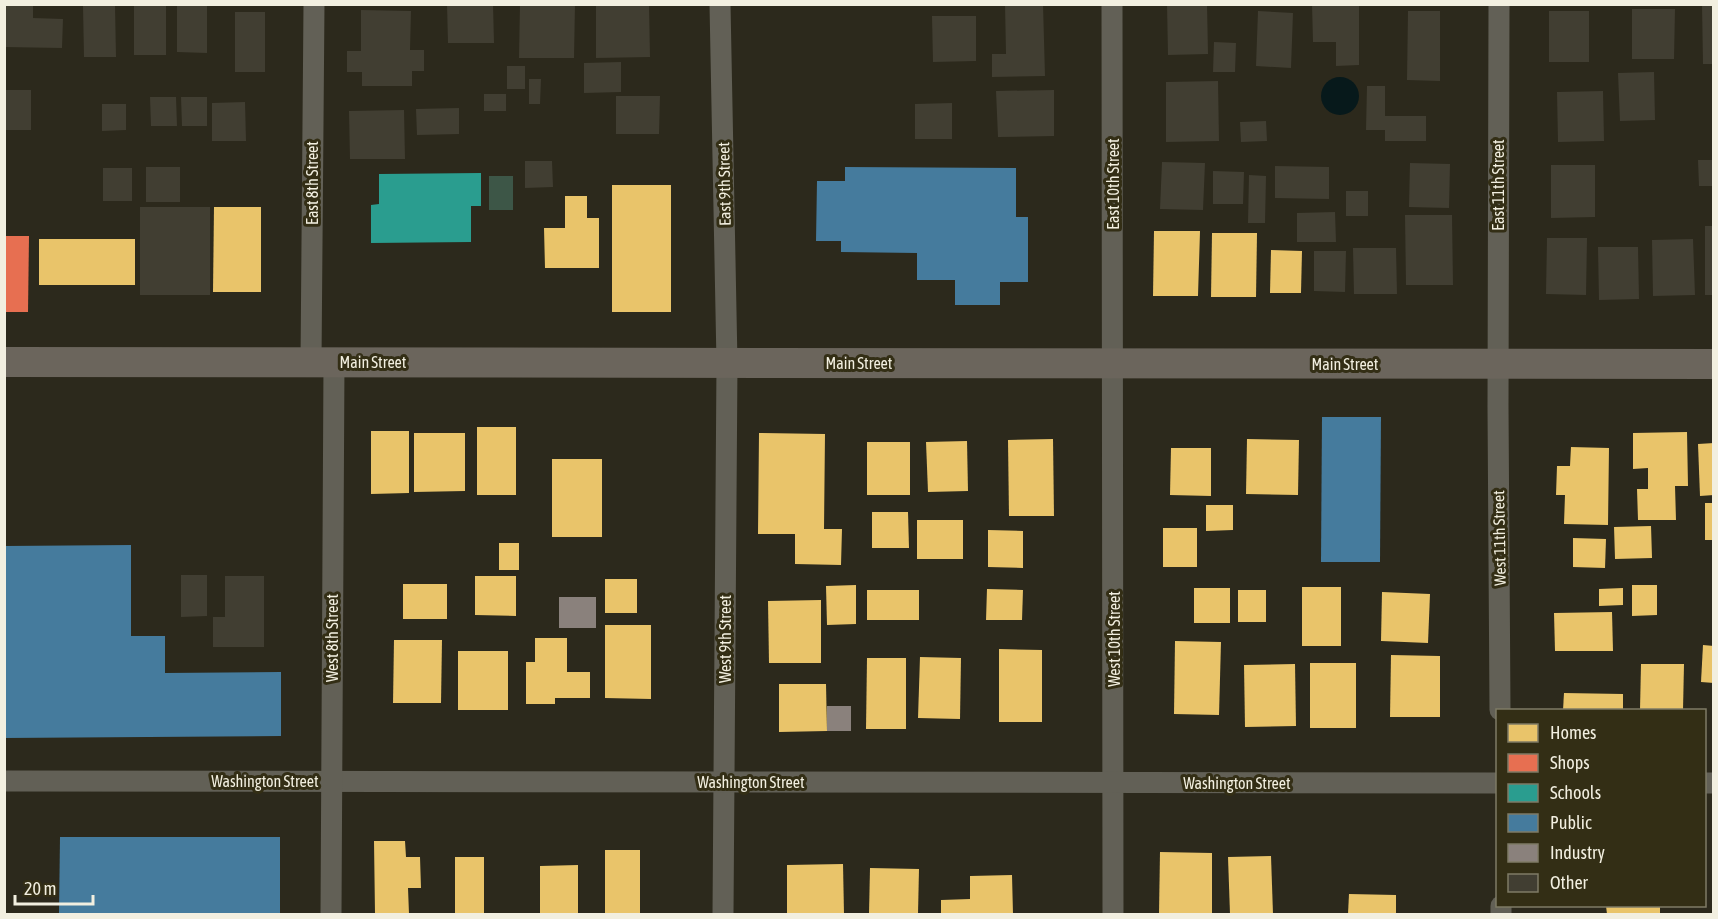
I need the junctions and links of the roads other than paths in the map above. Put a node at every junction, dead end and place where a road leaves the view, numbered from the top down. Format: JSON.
{"nodes":[{"id":1,"x":314,"y":4,"type":"edge"},
{"id":2,"x":720,"y":4,"type":"edge"},
{"id":3,"x":1112,"y":4,"type":"edge"},
{"id":4,"x":1499,"y":4,"type":"edge"},
{"id":5,"x":4,"y":362,"type":"edge"},
{"id":6,"x":322,"y":362,"type":"junction"},
{"id":7,"x":727,"y":363,"type":"junction"},
{"id":8,"x":1113,"y":364,"type":"junction"},
{"id":9,"x":1713,"y":364,"type":"edge"},
{"id":10,"x":1498,"y":365,"type":"junction"},
{"id":11,"x":1500,"y":709,"type":"edge"},
{"id":12,"x":4,"y":781,"type":"edge"},
{"id":13,"x":331,"y":782,"type":"junction"},
{"id":14,"x":724,"y":782,"type":"junction"},
{"id":15,"x":1114,"y":782,"type":"junction"},
{"id":16,"x":1496,"y":783,"type":"edge"},
{"id":17,"x":331,"y":915,"type":"edge"},
{"id":18,"x":723,"y":915,"type":"edge"},
{"id":19,"x":1113,"y":915,"type":"edge"}],
"edges":[{"from":1,"to":6,"type":"street","name":"East 8th Street"},
{"from":2,"to":7,"type":"street","name":"East 9th Street"},
{"from":3,"to":8,"type":"street","name":"East 10th Street"},
{"from":4,"to":10,"type":"street","name":"East 11th Street"},
{"from":5,"to":6,"type":"main road","name":"Main Street"},
{"from":6,"to":7,"type":"main road","name":"Main Street"},
{"from":6,"to":13,"type":"street","name":"West 8th Street"},
{"from":7,"to":8,"type":"main road","name":"Main Street"},
{"from":7,"to":14,"type":"street","name":"West 9th Street"},
{"from":8,"to":10,"type":"main road","name":"Main Street"},
{"from":8,"to":15,"type":"street","name":"West 10th Street"},
{"from":9,"to":10,"type":"main road","name":"Main Street"},
{"from":10,"to":11,"type":"street","name":"West 11th Street"},
{"from":12,"to":13,"type":"street","name":"Washington Street"},
{"from":13,"to":14,"type":"street","name":"Washington Street"},
{"from":13,"to":17,"type":"street","name":"West 8th Street"},
{"from":14,"to":15,"type":"street","name":"Washington Street"},
{"from":14,"to":18,"type":"street","name":"West 9th Street"},
{"from":15,"to":16,"type":"street","name":"Washington Street"},
{"from":15,"to":19,"type":"street","name":"West 10th Street"}]}
